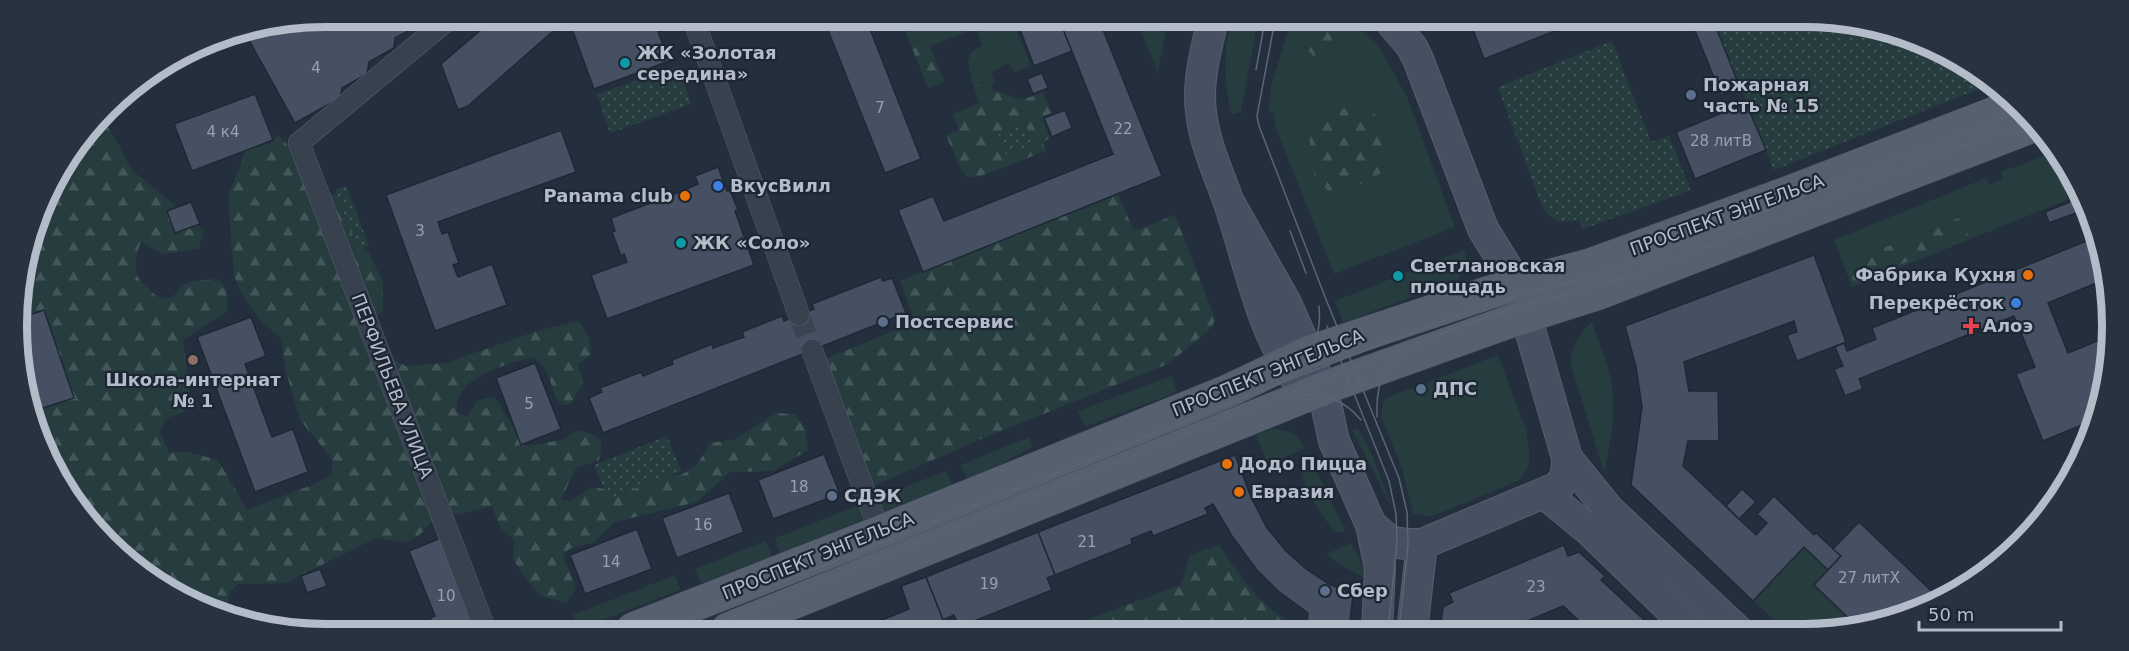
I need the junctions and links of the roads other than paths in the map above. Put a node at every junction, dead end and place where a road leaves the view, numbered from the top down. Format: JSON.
{"nodes":[{"id":1,"x":439,"y":27,"type":"edge"},
{"id":2,"x":696,"y":27,"type":"edge"},
{"id":3,"x":1212,"y":27,"type":"edge"},
{"id":4,"x":1395,"y":27,"type":"edge"},
{"id":5,"x":2008,"y":108,"type":"edge"},
{"id":6,"x":2027,"y":128,"type":"edge"},
{"id":7,"x":1510,"y":286,"type":"junction"},
{"id":8,"x":799,"y":315,"type":"tunnel mouth"},
{"id":9,"x":1519,"y":319,"type":"junction"},
{"id":10,"x":812,"y":351,"type":"tunnel mouth"},
{"id":11,"x":1297,"y":358,"type":"junction"},
{"id":12,"x":1314,"y":392,"type":"junction"},
{"id":13,"x":1563,"y":446,"type":"junction"},
{"id":14,"x":1545,"y":494,"type":"junction"},
{"id":15,"x":1371,"y":525,"type":"junction"},
{"id":16,"x":880,"y":532,"type":"junction"},
{"id":17,"x":1422,"y":544,"type":"junction"},
{"id":18,"x":891,"y":563,"type":"junction"},
{"id":19,"x":483,"y":624,"type":"edge"},
{"id":20,"x":646,"y":624,"type":"edge"},
{"id":21,"x":743,"y":624,"type":"edge"},
{"id":22,"x":1377,"y":624,"type":"edge"},
{"id":23,"x":1413,"y":624,"type":"edge"},
{"id":24,"x":1686,"y":624,"type":"edge"},
{"id":25,"x":1730,"y":624,"type":"edge"}],
"edges":[{"from":1,"to":19,"type":"street","name":"ПЕРФИЛЬЕВА УЛИЦА"},
{"from":2,"to":8,"type":"street"},
{"from":3,"to":11,"type":"main road"},
{"from":4,"to":7,"type":"main road"},
{"from":5,"to":7,"type":"main road","name":"ПРОСПЕКТ ЭНГЕЛЬСА"},
{"from":6,"to":9,"type":"main road","name":"ПРОСПЕКТ ЭНГЕЛЬСА"},
{"from":7,"to":9,"type":"main road"},
{"from":7,"to":11,"type":"main road","name":"ПРОСПЕКТ ЭНГЕЛЬСА"},
{"from":9,"to":12,"type":"main road","name":"ПРОСПЕКТ ЭНГЕЛЬСА"},
{"from":9,"to":13,"type":"main road"},
{"from":10,"to":16,"type":"street"},
{"from":11,"to":12,"type":"main road"},
{"from":11,"to":16,"type":"main road","name":"ПРОСПЕКТ ЭНГЕЛЬСА"},
{"from":12,"to":15,"type":"main road"},
{"from":12,"to":18,"type":"main road","name":"ПРОСПЕКТ ЭНГЕЛЬСА"},
{"from":13,"to":14,"type":"main road"},
{"from":13,"to":25,"type":"main road"},
{"from":14,"to":17,"type":"main road"},
{"from":14,"to":24,"type":"main road"},
{"from":15,"to":17,"type":"main road"},
{"from":15,"to":22,"type":"main road"},
{"from":16,"to":18,"type":"street"},
{"from":16,"to":20,"type":"main road","name":"ПРОСПЕКТ ЭНГЕЛЬСА"},
{"from":17,"to":23,"type":"main road"},
{"from":18,"to":21,"type":"main road","name":"ПРОСПЕКТ ЭНГЕЛЬСА"}]}
